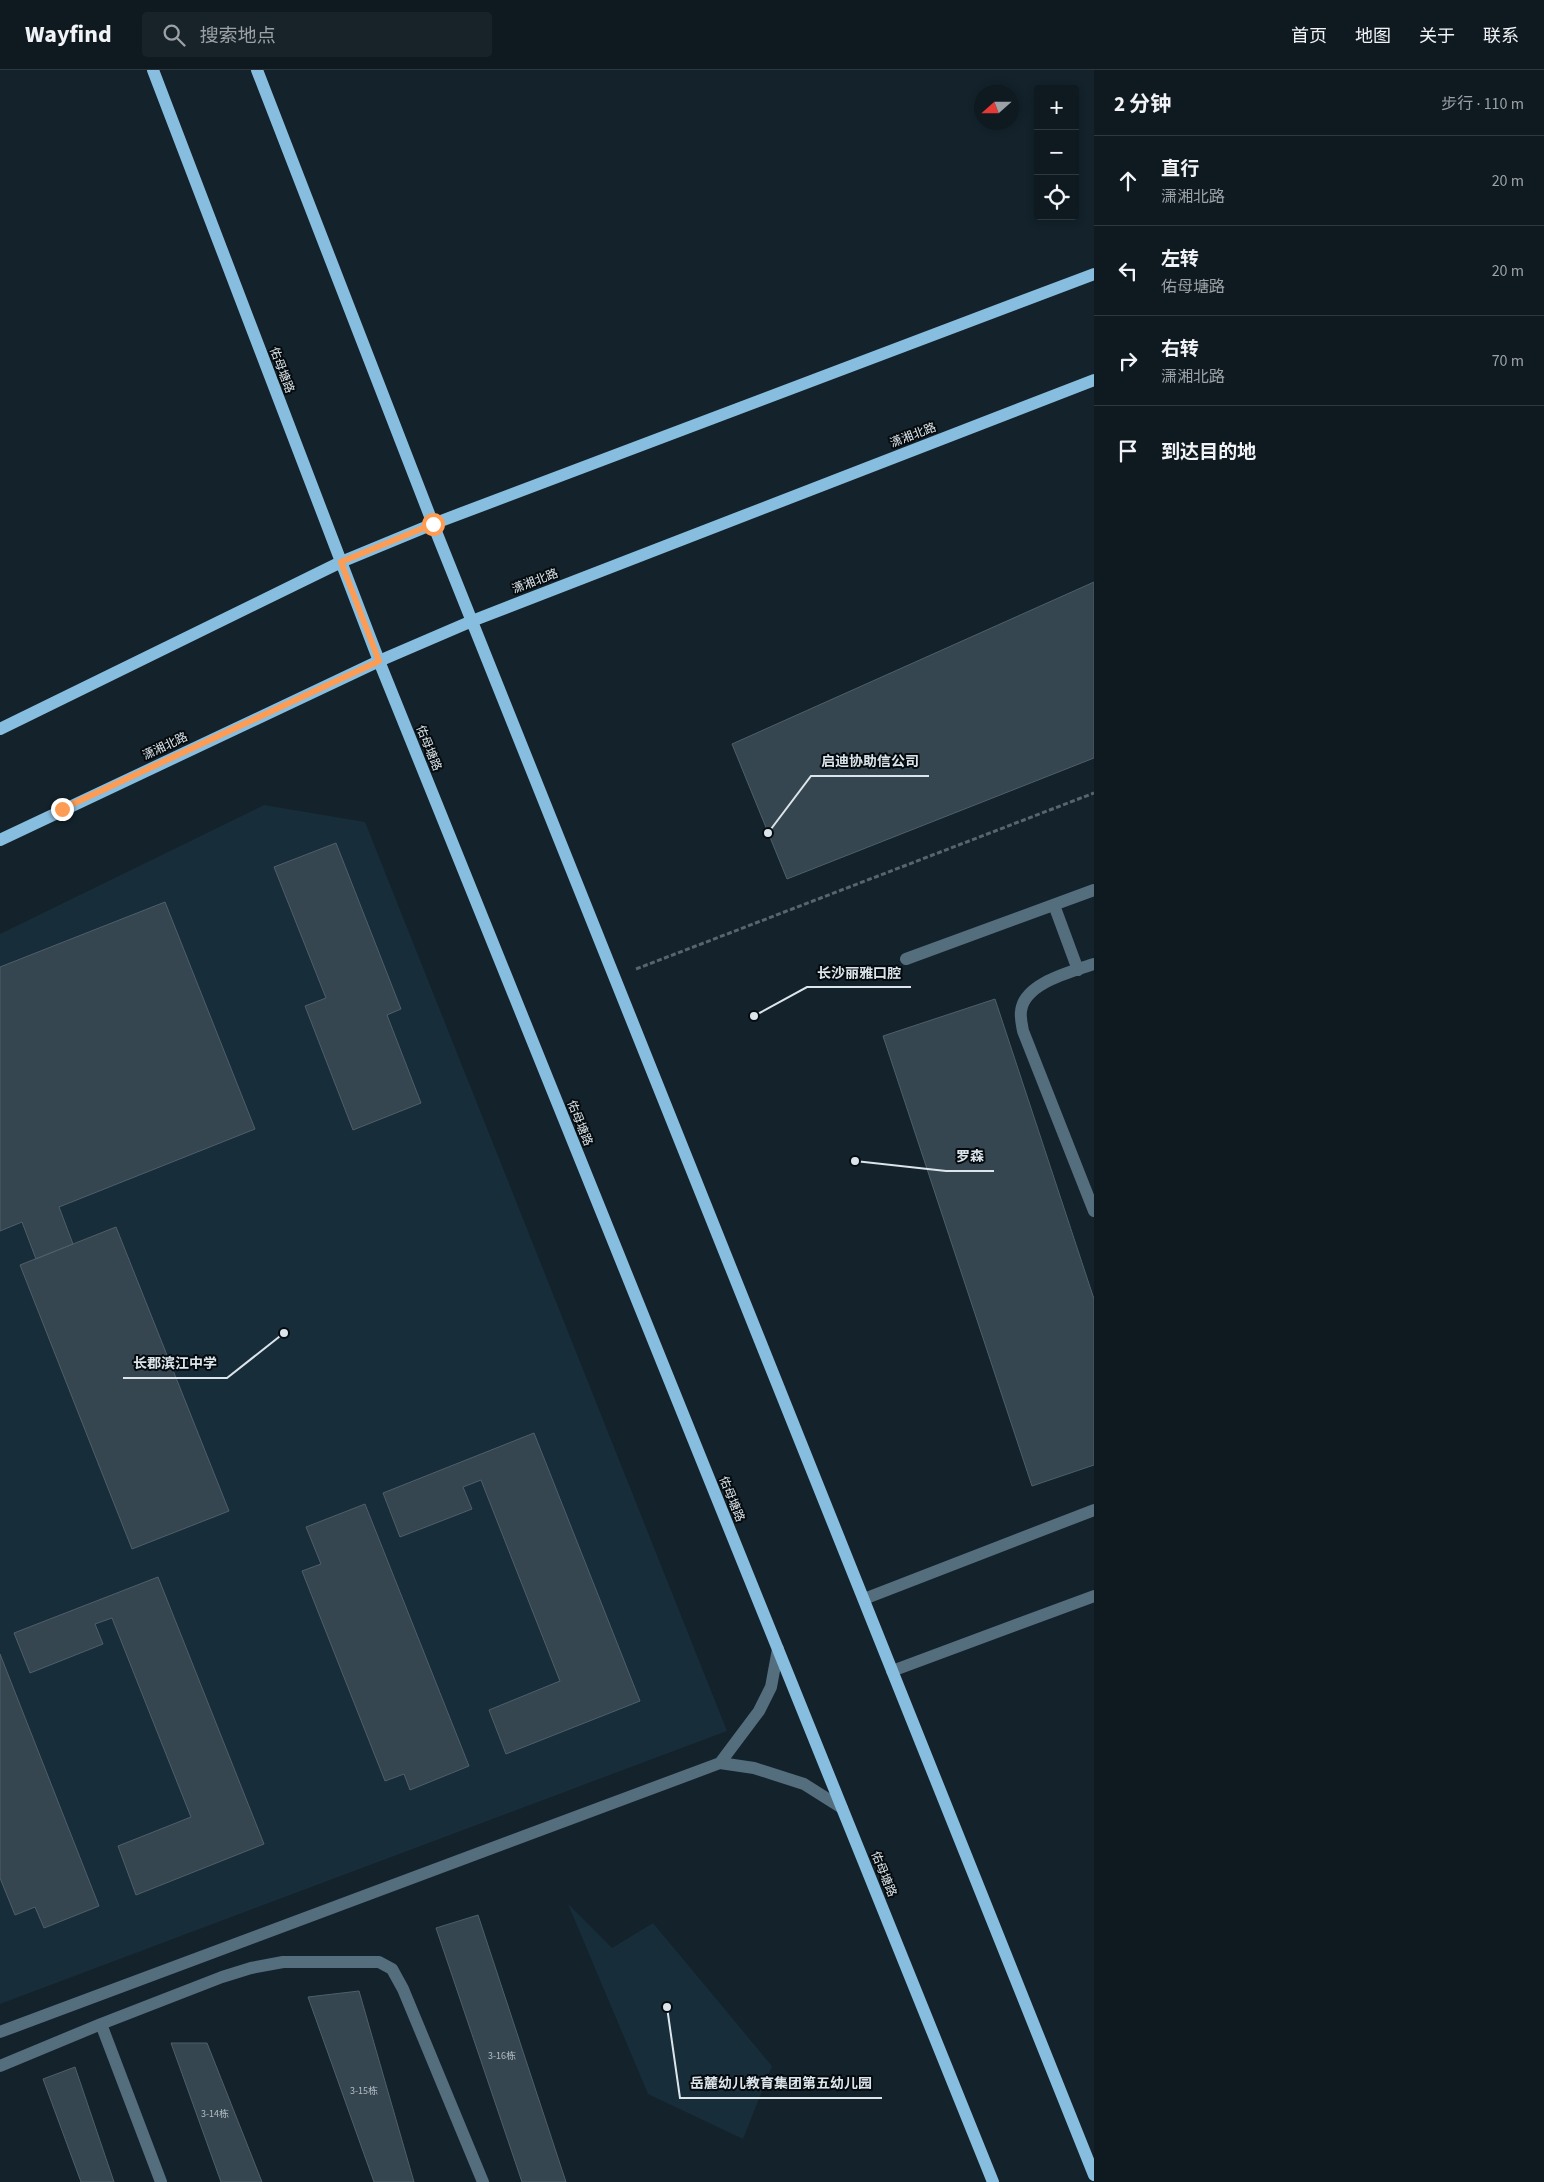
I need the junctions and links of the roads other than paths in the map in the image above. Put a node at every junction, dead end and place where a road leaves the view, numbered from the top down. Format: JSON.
{"nodes":[{"id":1,"x":153,"y":70,"type":"edge"},
{"id":2,"x":257,"y":70,"type":"edge"},
{"id":3,"x":1094,"y":274,"type":"edge"},
{"id":4,"x":1094,"y":380,"type":"edge"},
{"id":5,"x":433,"y":524,"type":"junction"},
{"id":6,"x":341,"y":562,"type":"junction"},
{"id":7,"x":472,"y":621,"type":"junction"},
{"id":8,"x":379,"y":661,"type":"junction"},
{"id":9,"x":0,"y":730,"type":"edge"},
{"id":10,"x":0,"y":840,"type":"edge"},
{"id":11,"x":1094,"y":890,"type":"edge"},
{"id":12,"x":1054,"y":905,"type":"junction"},
{"id":13,"x":906,"y":958,"type":"dead end"},
{"id":14,"x":1094,"y":964,"type":"edge"},
{"id":15,"x":1078,"y":970,"type":"junction"},
{"id":16,"x":1094,"y":1211,"type":"edge"},
{"id":17,"x":1094,"y":1510,"type":"edge"},
{"id":18,"x":1094,"y":1596,"type":"edge"},
{"id":19,"x":864,"y":1599,"type":"junction"},
{"id":20,"x":778,"y":1648,"type":"junction"},
{"id":21,"x":892,"y":1671,"type":"junction"},
{"id":22,"x":720,"y":1762,"type":"junction"},
{"id":23,"x":842,"y":1808,"type":"junction"},
{"id":24,"x":101,"y":2024,"type":"junction"},
{"id":25,"x":0,"y":2032,"type":"edge"},
{"id":26,"x":0,"y":2066,"type":"edge"},
{"id":27,"x":1094,"y":2175,"type":"edge"},
{"id":28,"x":162,"y":2182,"type":"edge"},
{"id":29,"x":483,"y":2182,"type":"edge"},
{"id":30,"x":993,"y":2182,"type":"edge"}],
"edges":[{"from":1,"to":6,"type":"main road","name":"佑母塘路"},
{"from":2,"to":5,"type":"main road"},
{"from":3,"to":5,"type":"main road"},
{"from":4,"to":7,"type":"main road","name":"潇湘北路"},
{"from":5,"to":6,"type":"main road"},
{"from":5,"to":7,"type":"main road"},
{"from":6,"to":8,"type":"main road","name":"佑母塘路"},
{"from":6,"to":9,"type":"main road"},
{"from":7,"to":8,"type":"main road","name":"潇湘北路"},
{"from":7,"to":19,"type":"main road"},
{"from":8,"to":10,"type":"main road","name":"潇湘北路"},
{"from":8,"to":20,"type":"main road","name":"佑母塘路"},
{"from":11,"to":12,"type":"street"},
{"from":12,"to":13,"type":"street"},
{"from":12,"to":15,"type":"street"},
{"from":14,"to":15,"type":"street"},
{"from":15,"to":16,"type":"street"},
{"from":17,"to":19,"type":"street"},
{"from":18,"to":21,"type":"street"},
{"from":19,"to":21,"type":"main road"},
{"from":20,"to":22,"type":"street"},
{"from":20,"to":23,"type":"main road","name":"佑母塘路"},
{"from":21,"to":27,"type":"main road"},
{"from":22,"to":23,"type":"street"},
{"from":22,"to":25,"type":"street"},
{"from":23,"to":30,"type":"main road","name":"佑母塘路"},
{"from":24,"to":26,"type":"street"},
{"from":24,"to":28,"type":"street"},
{"from":24,"to":29,"type":"street"}]}
